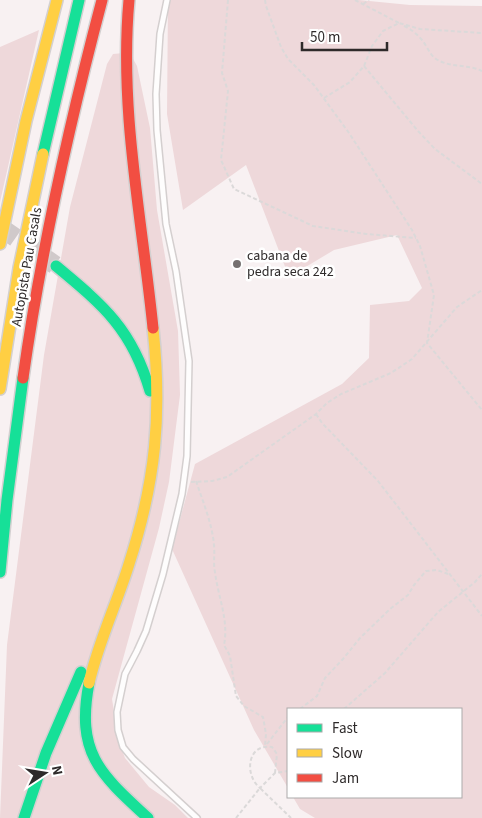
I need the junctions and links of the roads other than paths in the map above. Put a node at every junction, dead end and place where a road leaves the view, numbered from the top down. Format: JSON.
{"nodes":[{"id":1,"x":57,"y":0,"type":"edge"},
{"id":2,"x":79,"y":0,"type":"edge"},
{"id":3,"x":102,"y":0,"type":"edge"},
{"id":4,"x":129,"y":0,"type":"edge"},
{"id":5,"x":167,"y":0,"type":"edge"},
{"id":6,"x":0,"y":244,"type":"edge"},
{"id":7,"x":56,"y":266,"type":"tunnel mouth"},
{"id":8,"x":0,"y":389,"type":"edge"},
{"id":9,"x":156,"y":444,"type":"junction"},
{"id":10,"x":0,"y":572,"type":"edge"},
{"id":11,"x":124,"y":578,"type":"junction"},
{"id":12,"x":24,"y":818,"type":"edge"},
{"id":13,"x":148,"y":818,"type":"edge"},
{"id":14,"x":197,"y":818,"type":"edge"}],
"edges":[{"from":1,"to":6,"type":"highway"},
{"from":2,"to":8,"type":"highway","name":"Autopista Pau Casals"},
{"from":3,"to":10,"type":"highway","name":"Autopista Pau Casals"},
{"from":4,"to":9,"type":"highway"},
{"from":5,"to":14,"type":"lane"},
{"from":7,"to":9,"type":"highway"},
{"from":9,"to":11,"type":"highway"},
{"from":11,"to":12,"type":"highway"},
{"from":11,"to":13,"type":"highway"}]}
